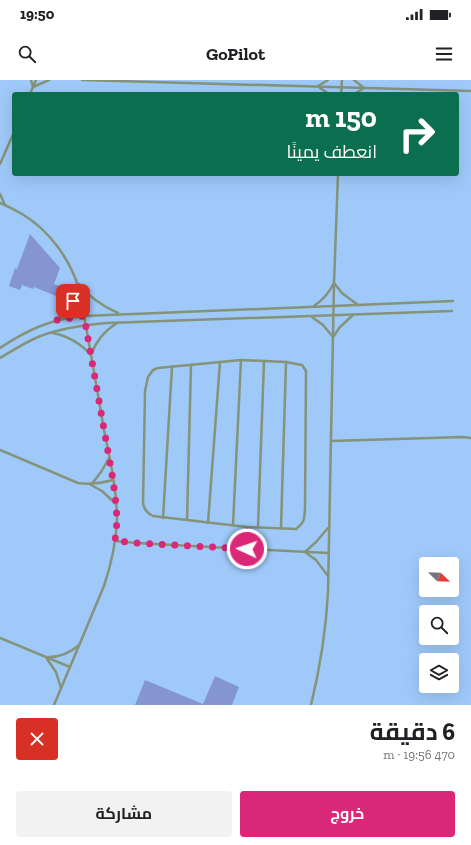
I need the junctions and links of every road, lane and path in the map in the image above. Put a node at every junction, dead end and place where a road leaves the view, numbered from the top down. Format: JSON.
{"nodes":[{"id":1,"x":31,"y":80,"type":"edge"},
{"id":2,"x":36,"y":80,"type":"edge"},
{"id":3,"x":49,"y":80,"type":"edge"},
{"id":4,"x":82,"y":80,"type":"edge"},
{"id":5,"x":328,"y":80,"type":"edge"},
{"id":6,"x":342,"y":80,"type":"edge"},
{"id":7,"x":354,"y":80,"type":"edge"},
{"id":8,"x":318,"y":86,"type":"junction"},
{"id":9,"x":33,"y":87,"type":"junction"},
{"id":10,"x":341,"y":87,"type":"junction"},
{"id":11,"x":364,"y":88,"type":"junction"},
{"id":12,"x":471,"y":91,"type":"edge"},
{"id":13,"x":31,"y":92,"type":"edge"},
{"id":14,"x":326,"y":92,"type":"edge"},
{"id":15,"x":341,"y":92,"type":"edge"},
{"id":16,"x":357,"y":92,"type":"edge"},
{"id":17,"x":12,"y":137,"type":"edge"},
{"id":18,"x":0,"y":164,"type":"edge"},
{"id":19,"x":338,"y":176,"type":"edge"},
{"id":20,"x":0,"y":194,"type":"edge"},
{"id":21,"x":0,"y":203,"type":"edge"},
{"id":22,"x":6,"y":205,"type":"junction"},
{"id":23,"x":77,"y":282,"type":"junction"},
{"id":24,"x":334,"y":282,"type":"junction"},
{"id":25,"x":453,"y":301,"type":"dead end"},
{"id":26,"x":358,"y":305,"type":"junction"},
{"id":27,"x":333,"y":306,"type":"junction"},
{"id":28,"x":312,"y":307,"type":"junction"},
{"id":29,"x":452,"y":311,"type":"dead end"},
{"id":30,"x":120,"y":314,"type":"junction"},
{"id":31,"x":353,"y":315,"type":"junction"},
{"id":32,"x":84,"y":316,"type":"junction"},
{"id":33,"x":311,"y":316,"type":"junction"},
{"id":34,"x":333,"y":316,"type":"junction"},
{"id":35,"x":57,"y":320,"type":"junction"},
{"id":36,"x":118,"y":323,"type":"junction"},
{"id":37,"x":85,"y":325,"type":"junction"},
{"id":38,"x":50,"y":332,"type":"junction"},
{"id":39,"x":333,"y":337,"type":"junction"},
{"id":40,"x":0,"y":348,"type":"edge"},
{"id":41,"x":91,"y":355,"type":"junction"},
{"id":42,"x":0,"y":358,"type":"edge"},
{"id":43,"x":241,"y":360,"type":"junction"},
{"id":44,"x":264,"y":361,"type":"junction"},
{"id":45,"x":220,"y":362,"type":"junction"},
{"id":46,"x":286,"y":362,"type":"junction"},
{"id":47,"x":191,"y":365,"type":"junction"},
{"id":48,"x":172,"y":367,"type":"junction"},
{"id":49,"x":471,"y":438,"type":"edge"},
{"id":50,"x":331,"y":441,"type":"junction"},
{"id":51,"x":0,"y":450,"type":"edge"},
{"id":52,"x":109,"y":457,"type":"junction"},
{"id":53,"x":113,"y":480,"type":"junction"},
{"id":54,"x":91,"y":484,"type":"junction"},
{"id":55,"x":116,"y":504,"type":"junction"},
{"id":56,"x":163,"y":518,"type":"junction"},
{"id":57,"x":187,"y":520,"type":"junction"},
{"id":58,"x":208,"y":523,"type":"junction"},
{"id":59,"x":233,"y":525,"type":"junction"},
{"id":60,"x":247,"y":527,"type":"junction"},
{"id":61,"x":258,"y":527,"type":"junction"},
{"id":62,"x":329,"y":527,"type":"junction"},
{"id":63,"x":281,"y":528,"type":"junction"},
{"id":64,"x":115,"y":541,"type":"junction"},
{"id":65,"x":247,"y":549,"type":"junction"},
{"id":66,"x":305,"y":552,"type":"junction"},
{"id":67,"x":328,"y":553,"type":"junction"},
{"id":68,"x":328,"y":576,"type":"junction"},
{"id":69,"x":0,"y":638,"type":"edge"},
{"id":70,"x":79,"y":645,"type":"junction"},
{"id":71,"x":45,"y":657,"type":"junction"},
{"id":72,"x":70,"y":667,"type":"junction"},
{"id":73,"x":61,"y":688,"type":"junction"},
{"id":74,"x":54,"y":705,"type":"edge"},
{"id":75,"x":310,"y":705,"type":"edge"}],
"edges":[{"from":1,"to":9,"type":"lane"},
{"from":2,"to":9,"type":"lane"},
{"from":3,"to":9,"type":"lane"},
{"from":4,"to":8,"type":"lane"},
{"from":5,"to":8,"type":"lane"},
{"from":6,"to":10,"type":"lane"},
{"from":7,"to":11,"type":"lane"},
{"from":8,"to":10,"type":"lane"},
{"from":8,"to":14,"type":"lane"},
{"from":9,"to":13,"type":"lane"},
{"from":10,"to":11,"type":"lane"},
{"from":10,"to":15,"type":"lane"},
{"from":11,"to":12,"type":"lane"},
{"from":11,"to":16,"type":"lane"},
{"from":17,"to":18,"type":"lane"},
{"from":19,"to":24,"type":"lane"},
{"from":20,"to":22,"type":"lane"},
{"from":21,"to":22,"type":"lane"},
{"from":22,"to":23,"type":"lane"},
{"from":23,"to":30,"type":"lane"},
{"from":23,"to":32,"type":"lane"},
{"from":23,"to":35,"type":"lane"},
{"from":24,"to":26,"type":"lane"},
{"from":24,"to":27,"type":"lane"},
{"from":24,"to":28,"type":"lane"},
{"from":25,"to":26,"type":"lane"},
{"from":26,"to":27,"type":"lane"},
{"from":27,"to":28,"type":"lane"},
{"from":27,"to":34,"type":"lane"},
{"from":28,"to":30,"type":"lane"},
{"from":29,"to":31,"type":"lane"},
{"from":30,"to":32,"type":"lane"},
{"from":31,"to":34,"type":"lane"},
{"from":31,"to":39,"type":"lane"},
{"from":32,"to":35,"type":"lane"},
{"from":32,"to":37,"type":"lane"},
{"from":33,"to":34,"type":"lane"},
{"from":33,"to":36,"type":"lane"},
{"from":33,"to":39,"type":"lane"},
{"from":34,"to":39,"type":"lane"},
{"from":35,"to":40,"type":"lane"},
{"from":36,"to":37,"type":"lane"},
{"from":36,"to":41,"type":"lane"},
{"from":37,"to":38,"type":"lane"},
{"from":37,"to":41,"type":"lane"},
{"from":38,"to":41,"type":"lane"},
{"from":38,"to":42,"type":"lane"},
{"from":39,"to":50,"type":"lane"},
{"from":41,"to":52,"type":"lane"},
{"from":43,"to":44,"type":"lane"},
{"from":43,"to":45,"type":"lane"},
{"from":43,"to":59,"type":"lane"},
{"from":44,"to":46,"type":"lane"},
{"from":44,"to":61,"type":"lane"},
{"from":45,"to":47,"type":"lane"},
{"from":45,"to":58,"type":"lane"},
{"from":46,"to":63,"type":"lane"},
{"from":46,"to":63,"type":"lane"},
{"from":47,"to":48,"type":"lane"},
{"from":47,"to":57,"type":"lane"},
{"from":48,"to":56,"type":"lane"},
{"from":48,"to":56,"type":"lane"},
{"from":49,"to":50,"type":"lane"},
{"from":50,"to":62,"type":"lane"},
{"from":51,"to":54,"type":"lane"},
{"from":52,"to":53,"type":"lane"},
{"from":52,"to":54,"type":"lane"},
{"from":53,"to":54,"type":"lane"},
{"from":53,"to":55,"type":"lane"},
{"from":54,"to":55,"type":"lane"},
{"from":55,"to":64,"type":"lane"},
{"from":56,"to":57,"type":"lane"},
{"from":57,"to":58,"type":"lane"},
{"from":58,"to":59,"type":"lane"},
{"from":59,"to":60,"type":"lane"},
{"from":60,"to":61,"type":"lane"},
{"from":60,"to":65,"type":"lane"},
{"from":61,"to":63,"type":"lane"},
{"from":62,"to":66,"type":"lane"},
{"from":62,"to":67,"type":"lane"},
{"from":64,"to":65,"type":"lane"},
{"from":64,"to":70,"type":"lane"},
{"from":65,"to":66,"type":"lane"},
{"from":66,"to":67,"type":"lane"},
{"from":66,"to":68,"type":"lane"},
{"from":67,"to":68,"type":"lane"},
{"from":68,"to":75,"type":"lane"},
{"from":69,"to":71,"type":"lane"},
{"from":70,"to":71,"type":"lane"},
{"from":70,"to":72,"type":"lane"},
{"from":71,"to":72,"type":"lane"},
{"from":71,"to":73,"type":"lane"},
{"from":72,"to":73,"type":"lane"},
{"from":73,"to":74,"type":"lane"}]}
